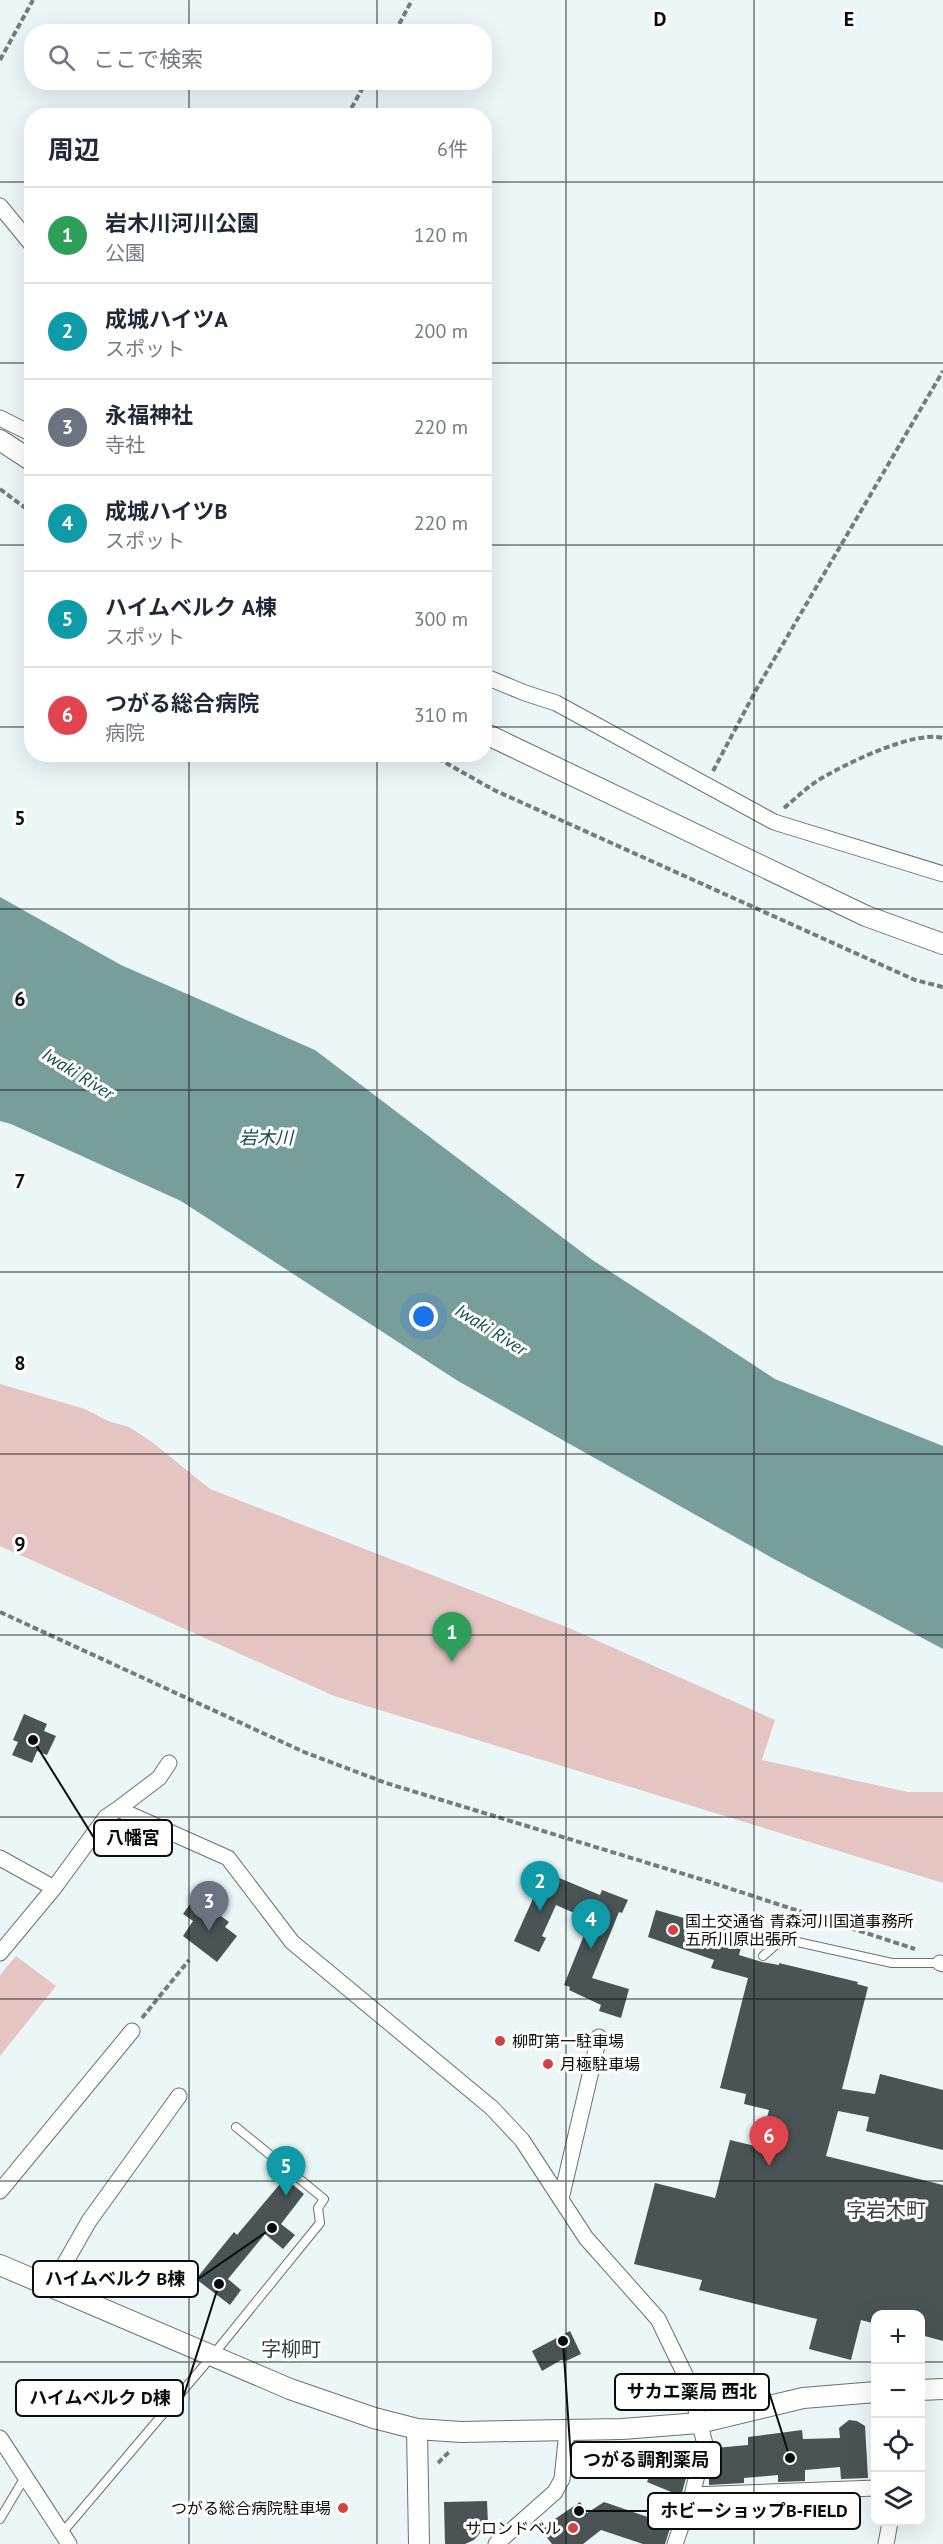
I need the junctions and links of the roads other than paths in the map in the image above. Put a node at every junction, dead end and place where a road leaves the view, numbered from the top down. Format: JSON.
{"nodes":[{"id":1,"x":0,"y":206,"type":"edge"},
{"id":2,"x":24,"y":235,"type":"edge"},
{"id":3,"x":0,"y":418,"type":"edge"},
{"id":4,"x":24,"y":430,"type":"edge"},
{"id":5,"x":0,"y":440,"type":"edge"},
{"id":6,"x":24,"y":456,"type":"edge"},
{"id":7,"x":492,"y":679,"type":"edge"},
{"id":8,"x":492,"y":737,"type":"edge"},
{"id":9,"x":943,"y":874,"type":"edge"},
{"id":10,"x":943,"y":944,"type":"edge"},
{"id":11,"x":169,"y":1763,"type":"dead end"},
{"id":12,"x":118,"y":1809,"type":"junction"},
{"id":13,"x":0,"y":1858,"type":"edge"},
{"id":14,"x":54,"y":1888,"type":"junction"},
{"id":15,"x":0,"y":1953,"type":"edge"},
{"id":16,"x":763,"y":1956,"type":"dead end"},
{"id":17,"x":941,"y":1963,"type":"edge"},
{"id":18,"x":132,"y":2031,"type":"road end"},
{"id":19,"x":599,"y":2037,"type":"dead end"},
{"id":20,"x":179,"y":2096,"type":"dead end"},
{"id":21,"x":236,"y":2127,"type":"dead end"},
{"id":22,"x":0,"y":2191,"type":"edge"},
{"id":23,"x":561,"y":2199,"type":"junction"},
{"id":24,"x":0,"y":2265,"type":"edge"},
{"id":25,"x":52,"y":2286,"type":"junction"},
{"id":26,"x":213,"y":2355,"type":"junction"},
{"id":27,"x":943,"y":2389,"type":"edge"},
{"id":28,"x":925,"y":2390,"type":"edge"},
{"id":29,"x":871,"y":2392,"type":"edge"},
{"id":30,"x":699,"y":2422,"type":"junction"},
{"id":31,"x":417,"y":2429,"type":"junction"},
{"id":32,"x":567,"y":2431,"type":"junction"},
{"id":33,"x":0,"y":2438,"type":"edge"},
{"id":34,"x":25,"y":2477,"type":"junction"},
{"id":35,"x":871,"y":2488,"type":"edge"},
{"id":36,"x":692,"y":2495,"type":"junction"},
{"id":37,"x":0,"y":2519,"type":"edge"},
{"id":38,"x":889,"y":2526,"type":"edge"},
{"id":39,"x":66,"y":2539,"type":"edge"},
{"id":40,"x":419,"y":2544,"type":"edge"},
{"id":41,"x":496,"y":2544,"type":"edge"},
{"id":42,"x":675,"y":2544,"type":"edge"},
{"id":43,"x":886,"y":2544,"type":"edge"}],
"edges":[{"from":1,"to":2,"type":"street"},
{"from":3,"to":4,"type":"street"},
{"from":5,"to":6,"type":"street"},
{"from":7,"to":9,"type":"street"},
{"from":8,"to":10,"type":"street"},
{"from":11,"to":12,"type":"street"},
{"from":12,"to":14,"type":"street"},
{"from":12,"to":23,"type":"street"},
{"from":13,"to":14,"type":"street"},
{"from":14,"to":15,"type":"street"},
{"from":16,"to":17,"type":"lane"},
{"from":18,"to":22,"type":"street"},
{"from":19,"to":23,"type":"street"},
{"from":20,"to":25,"type":"street"},
{"from":21,"to":26,"type":"lane"},
{"from":23,"to":30,"type":"street"},
{"from":24,"to":25,"type":"street"},
{"from":25,"to":26,"type":"street"},
{"from":26,"to":31,"type":"street"},
{"from":26,"to":39,"type":"lane"},
{"from":27,"to":28,"type":"street"},
{"from":29,"to":30,"type":"street"},
{"from":30,"to":32,"type":"street"},
{"from":30,"to":36,"type":"street"},
{"from":31,"to":32,"type":"street"},
{"from":31,"to":40,"type":"street"},
{"from":32,"to":41,"type":"street"},
{"from":33,"to":34,"type":"street"},
{"from":34,"to":37,"type":"lane"},
{"from":34,"to":39,"type":"street"},
{"from":35,"to":36,"type":"street"},
{"from":36,"to":42,"type":"street"},
{"from":38,"to":43,"type":"street"}]}
